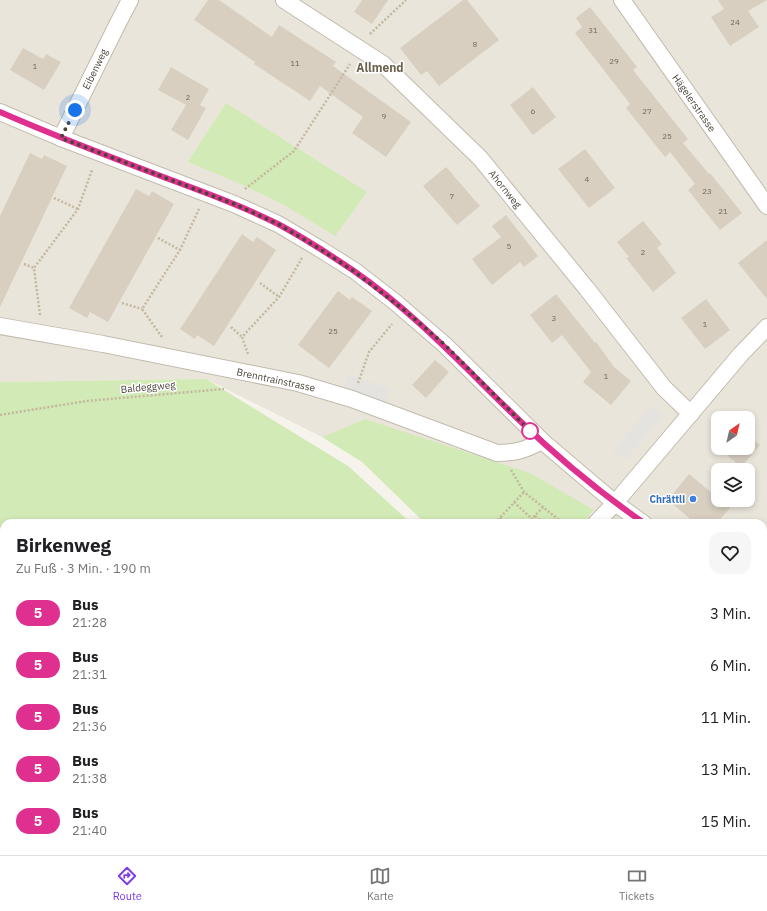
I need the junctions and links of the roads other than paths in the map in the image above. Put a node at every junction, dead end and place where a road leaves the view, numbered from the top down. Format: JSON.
{"nodes":[{"id":1,"x":130,"y":0,"type":"edge"},
{"id":2,"x":284,"y":0,"type":"edge"},
{"id":3,"x":622,"y":0,"type":"edge"},
{"id":4,"x":0,"y":112,"type":"edge"},
{"id":5,"x":61,"y":138,"type":"junction"},
{"id":6,"x":767,"y":206,"type":"edge"},
{"id":7,"x":0,"y":326,"type":"edge"},
{"id":8,"x":767,"y":327,"type":"edge"},
{"id":9,"x":691,"y":414,"type":"junction"},
{"id":10,"x":542,"y":441,"type":"junction"},
{"id":11,"x":615,"y":503,"type":"junction"},
{"id":12,"x":600,"y":519,"type":"edge"},
{"id":13,"x":638,"y":519,"type":"edge"}],
"edges":[{"from":1,"to":5,"type":"street","name":"Eibenweg"},
{"from":2,"to":9,"type":"street","name":"Ahornweg"},
{"from":3,"to":6,"type":"street","name":"Hägelerstrasse"},
{"from":4,"to":5,"type":"street"},
{"from":5,"to":10,"type":"street"},
{"from":7,"to":10,"type":"street","name":"Brenntrainstrasse"},
{"from":8,"to":9,"type":"street"},
{"from":9,"to":11,"type":"street"},
{"from":10,"to":11,"type":"street"},
{"from":11,"to":12,"type":"street"},
{"from":11,"to":13,"type":"street"}]}
